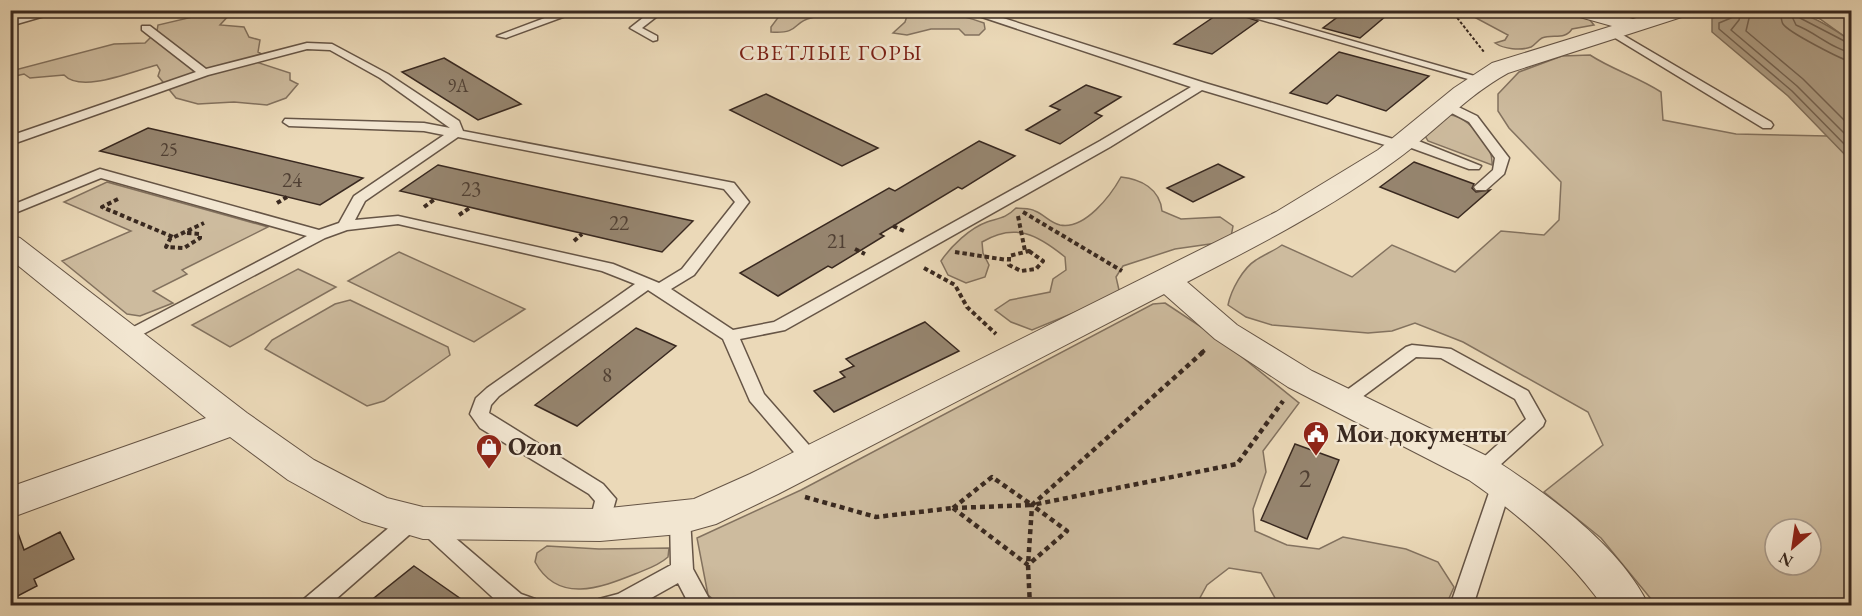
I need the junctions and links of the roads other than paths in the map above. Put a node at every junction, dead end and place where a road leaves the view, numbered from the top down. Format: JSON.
{"nodes":[{"id":1,"x":36,"y":10,"type":"edge"},
{"id":2,"x":577,"y":10,"type":"edge"},
{"id":3,"x":660,"y":10,"type":"edge"},
{"id":4,"x":966,"y":10,"type":"edge"},
{"id":5,"x":1232,"y":10,"type":"edge"},
{"id":6,"x":1576,"y":10,"type":"edge"},
{"id":7,"x":1684,"y":10,"type":"edge"},
{"id":8,"x":10,"y":23,"type":"edge"},
{"id":9,"x":146,"y":28,"type":"dead end"},
{"id":10,"x":1621,"y":28,"type":"junction"},
{"id":11,"x":502,"y":36,"type":"dead end"},
{"id":12,"x":653,"y":38,"type":"dead end"},
{"id":13,"x":1482,"y":66,"type":"junction"},
{"id":14,"x":204,"y":73,"type":"junction"},
{"id":15,"x":1200,"y":86,"type":"junction"},
{"id":16,"x":1446,"y":105,"type":"junction"},
{"id":17,"x":289,"y":122,"type":"dead end"},
{"id":18,"x":1767,"y":125,"type":"dead end"},
{"id":19,"x":457,"y":132,"type":"junction"},
{"id":20,"x":10,"y":141,"type":"edge"},
{"id":21,"x":1403,"y":143,"type":"junction"},
{"id":22,"x":1474,"y":166,"type":"dead end"},
{"id":23,"x":1481,"y":187,"type":"dead end"},
{"id":24,"x":10,"y":211,"type":"edge"},
{"id":25,"x":345,"y":226,"type":"junction"},
{"id":26,"x":320,"y":236,"type":"junction"},
{"id":27,"x":10,"y":244,"type":"edge"},
{"id":28,"x":1159,"y":285,"type":"junction"},
{"id":29,"x":653,"y":286,"type":"junction"},
{"id":30,"x":730,"y":336,"type":"junction"},
{"id":31,"x":128,"y":337,"type":"junction"},
{"id":32,"x":1343,"y":402,"type":"junction"},
{"id":33,"x":234,"y":422,"type":"junction"},
{"id":34,"x":812,"y":460,"type":"junction"},
{"id":35,"x":1492,"y":477,"type":"junction"},
{"id":36,"x":10,"y":503,"type":"edge"},
{"id":37,"x":680,"y":518,"type":"junction"},
{"id":38,"x":417,"y":522,"type":"junction"},
{"id":39,"x":600,"y":525,"type":"junction"},
{"id":40,"x":682,"y":570,"type":"junction"},
{"id":41,"x":312,"y":606,"type":"edge"},
{"id":42,"x":527,"y":606,"type":"edge"},
{"id":43,"x":607,"y":606,"type":"edge"},
{"id":44,"x":702,"y":606,"type":"edge"},
{"id":45,"x":1461,"y":606,"type":"edge"},
{"id":46,"x":1628,"y":606,"type":"edge"}],
"edges":[{"from":1,"to":8,"type":"lane"},
{"from":2,"to":11,"type":"lane"},
{"from":3,"to":12,"type":"lane"},
{"from":4,"to":15,"type":"lane"},
{"from":5,"to":13,"type":"lane"},
{"from":6,"to":10,"type":"street"},
{"from":7,"to":10,"type":"street"},
{"from":9,"to":14,"type":"lane"},
{"from":10,"to":13,"type":"street"},
{"from":10,"to":18,"type":"lane"},
{"from":13,"to":16,"type":"street"},
{"from":14,"to":19,"type":"lane"},
{"from":14,"to":20,"type":"lane"},
{"from":15,"to":21,"type":"lane"},
{"from":15,"to":30,"type":"lane"},
{"from":16,"to":21,"type":"street"},
{"from":16,"to":23,"type":"lane"},
{"from":17,"to":19,"type":"lane"},
{"from":19,"to":25,"type":"lane"},
{"from":19,"to":29,"type":"lane"},
{"from":21,"to":22,"type":"lane"},
{"from":21,"to":28,"type":"street"},
{"from":24,"to":26,"type":"lane"},
{"from":25,"to":26,"type":"lane"},
{"from":25,"to":29,"type":"lane"},
{"from":26,"to":31,"type":"lane"},
{"from":27,"to":31,"type":"street"},
{"from":28,"to":32,"type":"street"},
{"from":28,"to":34,"type":"street"},
{"from":29,"to":30,"type":"lane"},
{"from":29,"to":39,"type":"lane"},
{"from":30,"to":34,"type":"lane"},
{"from":31,"to":33,"type":"street"},
{"from":32,"to":35,"type":"street"},
{"from":32,"to":35,"type":"lane"},
{"from":33,"to":36,"type":"street"},
{"from":33,"to":38,"type":"street"},
{"from":34,"to":37,"type":"street"},
{"from":35,"to":45,"type":"lane"},
{"from":35,"to":46,"type":"street"},
{"from":37,"to":39,"type":"street"},
{"from":37,"to":40,"type":"lane"},
{"from":38,"to":39,"type":"street"},
{"from":38,"to":41,"type":"lane"},
{"from":38,"to":42,"type":"lane"},
{"from":40,"to":43,"type":"lane"},
{"from":40,"to":44,"type":"lane"}]}
